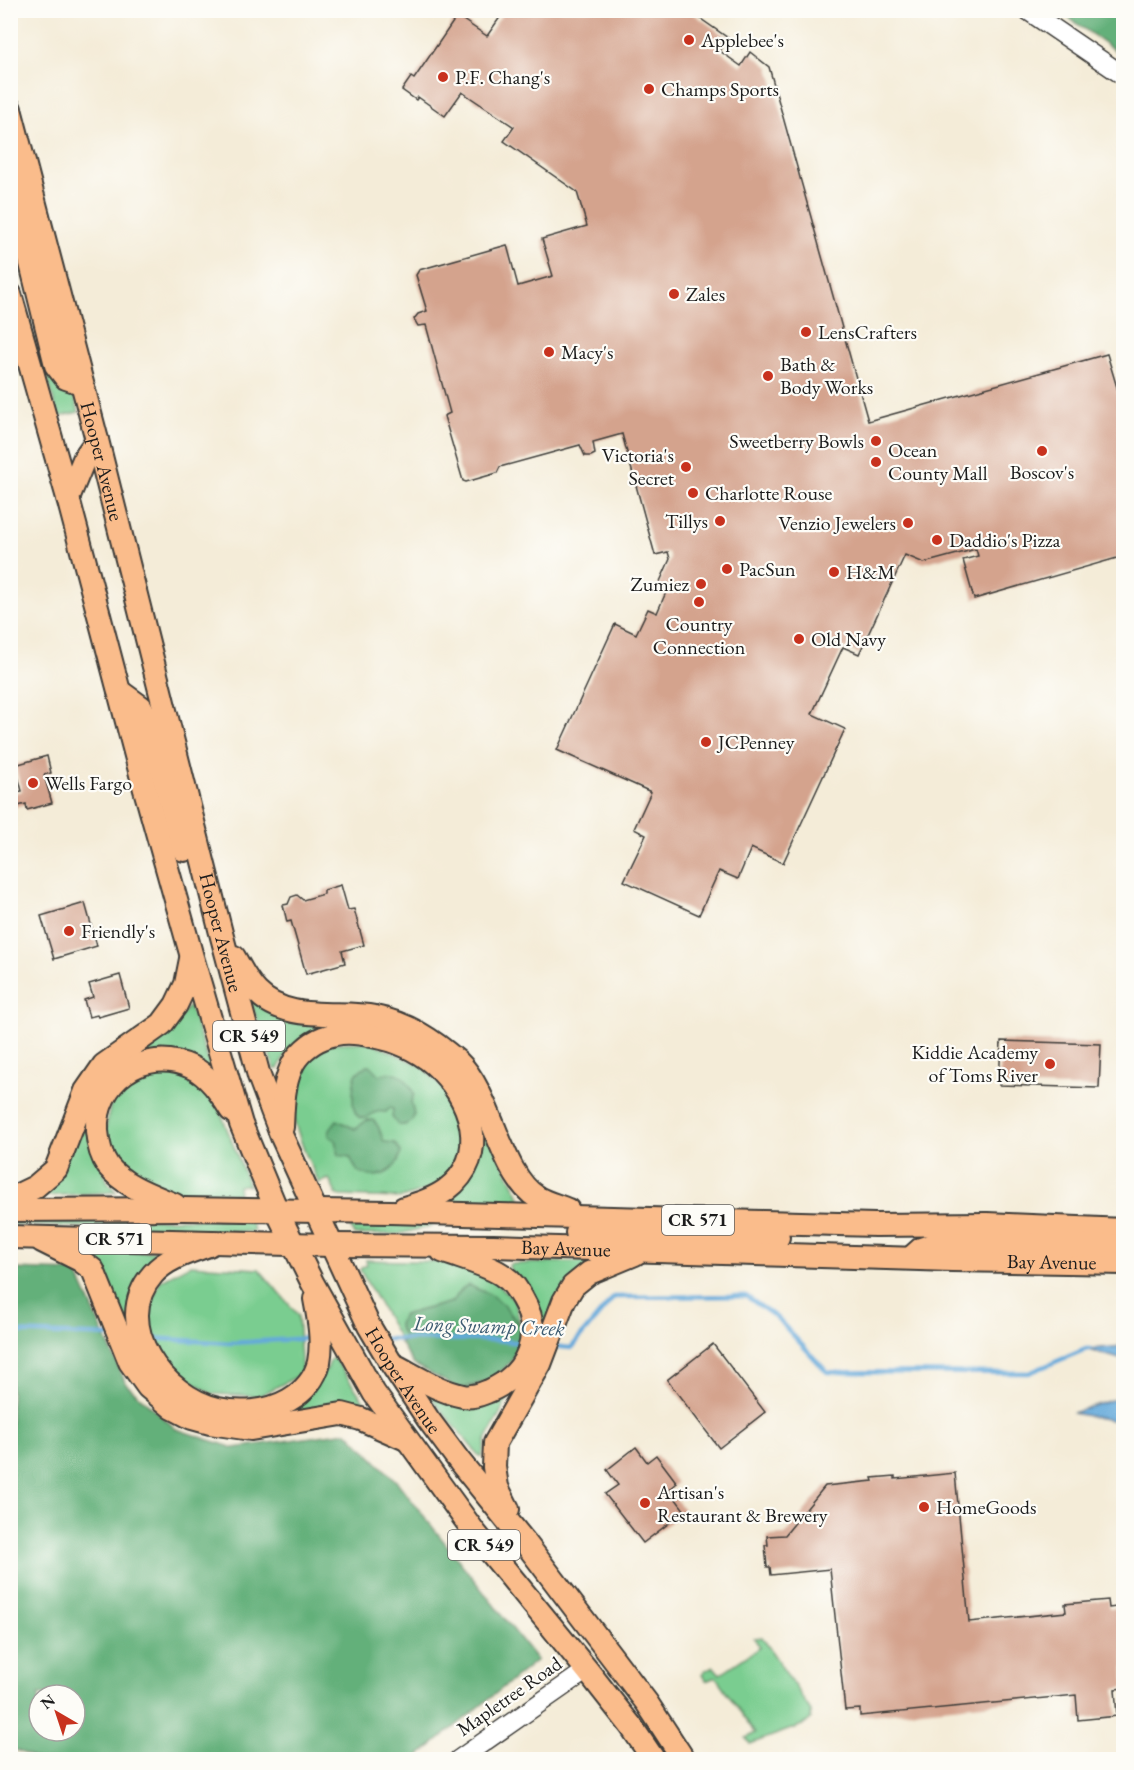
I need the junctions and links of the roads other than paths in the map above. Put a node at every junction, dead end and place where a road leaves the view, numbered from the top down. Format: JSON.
{"nodes":[{"id":1,"x":1027,"y":10,"type":"edge"},
{"id":2,"x":1124,"y":76,"type":"edge"},
{"id":3,"x":10,"y":109,"type":"edge"},
{"id":4,"x":10,"y":178,"type":"edge"},
{"id":5,"x":10,"y":294,"type":"edge"},
{"id":6,"x":81,"y":383,"type":"junction"},
{"id":7,"x":97,"y":440,"type":"junction"},
{"id":8,"x":68,"y":498,"type":"junction"},
{"id":9,"x":119,"y":691,"type":"junction"},
{"id":10,"x":206,"y":875,"type":"junction"},
{"id":11,"x":221,"y":933,"type":"junction"},
{"id":12,"x":192,"y":957,"type":"junction"},
{"id":13,"x":241,"y":1124,"type":"junction"},
{"id":14,"x":282,"y":1137,"type":"junction"},
{"id":15,"x":10,"y":1200,"type":"edge"},
{"id":16,"x":184,"y":1209,"type":"junction"},
{"id":17,"x":10,"y":1210,"type":"edge"},
{"id":18,"x":277,"y":1211,"type":"junction"},
{"id":19,"x":316,"y":1212,"type":"junction"},
{"id":20,"x":390,"y":1212,"type":"junction"},
{"id":21,"x":584,"y":1216,"type":"junction"},
{"id":22,"x":875,"y":1225,"type":"junction"},
{"id":23,"x":1124,"y":1230,"type":"edge"},
{"id":24,"x":10,"y":1237,"type":"edge"},
{"id":25,"x":35,"y":1238,"type":"junction"},
{"id":26,"x":219,"y":1241,"type":"junction"},
{"id":27,"x":941,"y":1243,"type":"junction"},
{"id":28,"x":292,"y":1244,"type":"junction"},
{"id":29,"x":331,"y":1245,"type":"junction"},
{"id":30,"x":1124,"y":1246,"type":"edge"},
{"id":31,"x":432,"y":1247,"type":"junction"},
{"id":32,"x":644,"y":1251,"type":"junction"},
{"id":33,"x":911,"y":1258,"type":"junction"},
{"id":34,"x":1124,"y":1263,"type":"edge"},
{"id":35,"x":130,"y":1337,"type":"junction"},
{"id":36,"x":332,"y":1338,"type":"junction"},
{"id":37,"x":539,"y":1342,"type":"junction"},
{"id":38,"x":389,"y":1360,"type":"junction"},
{"id":39,"x":408,"y":1440,"type":"junction"},
{"id":40,"x":527,"y":1545,"type":"junction"},
{"id":41,"x":586,"y":1670,"type":"junction"},
{"id":42,"x":458,"y":1760,"type":"edge"},
{"id":43,"x":654,"y":1760,"type":"edge"},
{"id":44,"x":684,"y":1760,"type":"edge"}],
"edges":[{"from":1,"to":2,"type":"street"},
{"from":3,"to":6,"type":"main road","name":"Hooper Avenue","number":"CR 549"},
{"from":4,"to":6,"type":"main road"},
{"from":5,"to":8,"type":"main road","name":"Hooper Avenue","number":"CR 549"},
{"from":6,"to":7,"type":"main road","name":"Hooper Avenue","number":"CR 549"},
{"from":7,"to":8,"type":"main road"},
{"from":7,"to":10,"type":"main road","name":"Hooper Avenue","number":"CR 549"},
{"from":8,"to":9,"type":"main road","name":"Hooper Avenue","number":"CR 549"},
{"from":9,"to":10,"type":"main road"},
{"from":9,"to":12,"type":"main road","name":"Hooper Avenue","number":"CR 549"},
{"from":10,"to":11,"type":"main road","name":"Hooper Avenue","number":"CR 549"},
{"from":11,"to":14,"type":"main road","name":"Hooper Avenue","number":"CR 549"},
{"from":11,"to":21,"type":"main road"},
{"from":12,"to":13,"type":"main road","name":"Hooper Avenue","number":"CR 549"},
{"from":12,"to":15,"type":"main road"},
{"from":13,"to":16,"type":"main road"},
{"from":13,"to":18,"type":"main road","name":"Hooper Avenue","number":"CR 549"},
{"from":14,"to":19,"type":"main road","name":"Hooper Avenue","number":"CR 549"},
{"from":14,"to":20,"type":"main road"},
{"from":16,"to":17,"type":"main road","name":"Bay Avenue","number":"CR 571"},
{"from":16,"to":18,"type":"main road","name":"Bay Avenue","number":"CR 571"},
{"from":18,"to":19,"type":"main road","name":"Bay Avenue","number":"CR 571"},
{"from":18,"to":28,"type":"main road","name":"Hooper Avenue","number":"CR 549"},
{"from":19,"to":20,"type":"main road","name":"Bay Avenue","number":"CR 571"},
{"from":19,"to":29,"type":"main road","name":"Hooper Avenue","number":"CR 549"},
{"from":20,"to":21,"type":"main road","name":"Bay Avenue","number":"CR 571"},
{"from":21,"to":22,"type":"main road","name":"Bay Avenue","number":"CR 571"},
{"from":22,"to":27,"type":"main road","name":"Bay Avenue","number":"CR 571"},
{"from":22,"to":31,"type":"main road"},
{"from":22,"to":33,"type":"main road"},
{"from":23,"to":27,"type":"main road","name":"Bay Avenue","number":"CR 571"},
{"from":24,"to":25,"type":"main road","name":"Bay Avenue","number":"CR 571"},
{"from":25,"to":26,"type":"main road","name":"Bay Avenue","number":"CR 571"},
{"from":25,"to":35,"type":"main road"},
{"from":26,"to":28,"type":"main road","name":"Bay Avenue","number":"CR 571"},
{"from":26,"to":35,"type":"main road"},
{"from":27,"to":30,"type":"main road"},
{"from":27,"to":33,"type":"main road"},
{"from":27,"to":34,"type":"main road","name":"Bay Avenue","number":"CR 571"},
{"from":28,"to":29,"type":"main road","name":"Bay Avenue","number":"CR 571"},
{"from":28,"to":36,"type":"main road","name":"Hooper Avenue","number":"CR 549"},
{"from":29,"to":31,"type":"main road","name":"Bay Avenue","number":"CR 571"},
{"from":29,"to":38,"type":"main road","name":"Hooper Avenue","number":"CR 549"},
{"from":31,"to":32,"type":"main road","name":"Bay Avenue","number":"CR 571"},
{"from":31,"to":37,"type":"main road"},
{"from":32,"to":33,"type":"main road","name":"Bay Avenue","number":"CR 571"},
{"from":32,"to":37,"type":"main road"},
{"from":35,"to":36,"type":"main road"},
{"from":35,"to":39,"type":"main road"},
{"from":36,"to":39,"type":"main road","name":"Hooper Avenue","number":"CR 549"},
{"from":37,"to":38,"type":"main road"},
{"from":37,"to":40,"type":"main road"},
{"from":38,"to":40,"type":"main road","name":"Hooper Avenue","number":"CR 549"},
{"from":39,"to":41,"type":"main road","name":"Hooper Avenue","number":"CR 549"},
{"from":40,"to":44,"type":"main road","name":"Hooper Avenue","number":"CR 549"},
{"from":41,"to":42,"type":"street","name":"Mapletree Road"},
{"from":41,"to":43,"type":"main road","name":"Hooper Avenue","number":"CR 549"}]}
